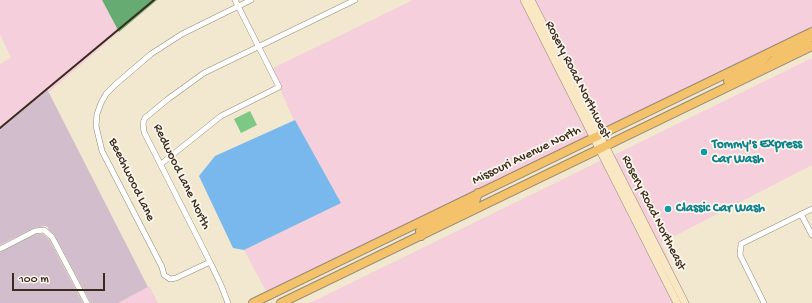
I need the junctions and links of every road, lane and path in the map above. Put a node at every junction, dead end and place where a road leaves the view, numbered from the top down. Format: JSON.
{"nodes":[{"id":1,"x":235,"y":0,"type":"edge"},
{"id":2,"x":251,"y":0,"type":"edge"},
{"id":3,"x":355,"y":0,"type":"edge"},
{"id":4,"x":524,"y":0,"type":"edge"},
{"id":5,"x":531,"y":0,"type":"edge"},
{"id":6,"x":238,"y":6,"type":"junction"},
{"id":7,"x":539,"y":30,"type":"junction"},
{"id":8,"x":812,"y":32,"type":"edge"},
{"id":9,"x":812,"y":36,"type":"edge"},
{"id":10,"x":812,"y":46,"type":"edge"},
{"id":11,"x":259,"y":47,"type":"junction"},
{"id":12,"x":769,"y":53,"type":"junction"},
{"id":13,"x":563,"y":63,"type":"junction"},
{"id":14,"x":768,"y":67,"type":"junction"},
{"id":15,"x":705,"y":98,"type":"junction"},
{"id":16,"x":596,"y":136,"type":"junction"},
{"id":17,"x":602,"y":148,"type":"junction"},
{"id":18,"x":160,"y":164,"type":"junction"},
{"id":19,"x":478,"y":194,"type":"junction"},
{"id":20,"x":812,"y":209,"type":"edge"},
{"id":21,"x":801,"y":214,"type":"junction"},
{"id":22,"x":406,"y":228,"type":"junction"},
{"id":23,"x":812,"y":235,"type":"edge"},
{"id":24,"x":421,"y":236,"type":"junction"},
{"id":25,"x":399,"y":246,"type":"junction"},
{"id":26,"x":0,"y":249,"type":"edge"},
{"id":27,"x":210,"y":262,"type":"junction"},
{"id":28,"x":87,"y":303,"type":"edge"},
{"id":29,"x":228,"y":303,"type":"edge"},
{"id":30,"x":253,"y":303,"type":"edge"},
{"id":31,"x":281,"y":303,"type":"edge"},
{"id":32,"x":677,"y":303,"type":"edge"},
{"id":33,"x":686,"y":303,"type":"edge"},
{"id":34,"x":764,"y":303,"type":"edge"}],
"edges":[{"from":1,"to":6,"type":"street"},
{"from":2,"to":6,"type":"street","name":"Beechwood Lane"},
{"from":3,"to":11,"type":"street","name":"Redwood Lane North"},
{"from":4,"to":7,"type":"street","name":"Rosery Road Northwest"},
{"from":5,"to":13,"type":"street","name":"Rosery Road Northwest"},
{"from":6,"to":11,"type":"street"},
{"from":6,"to":27,"type":"street","name":"Beechwood Lane"},
{"from":7,"to":13,"type":"street"},
{"from":7,"to":16,"type":"street","name":"Rosery Road Northwest"},
{"from":8,"to":12,"type":"main road","name":"Missouri Avenue North"},
{"from":9,"to":14,"type":"main road"},
{"from":10,"to":14,"type":"main road","name":"Missouri Avenue North"},
{"from":11,"to":18,"type":"street","name":"Redwood Lane North"},
{"from":11,"to":18,"type":"street"},
{"from":12,"to":15,"type":"main road"},
{"from":12,"to":16,"type":"main road","name":"Missouri Avenue North"},
{"from":13,"to":16,"type":"street","name":"Rosery Road Northwest"},
{"from":14,"to":15,"type":"main road","name":"Missouri Avenue North"},
{"from":15,"to":17,"type":"main road","name":"Missouri Avenue North"},
{"from":16,"to":17,"type":"street","name":"Rosery Road Northeast"},
{"from":16,"to":19,"type":"main road","name":"Missouri Avenue North"},
{"from":17,"to":24,"type":"main road","name":"Missouri Avenue North"},
{"from":17,"to":32,"type":"street","name":"Rosery Road Northeast"},
{"from":17,"to":33,"type":"street","name":"Rosery Road Northeast"},
{"from":18,"to":27,"type":"street","name":"Redwood Lane North"},
{"from":19,"to":22,"type":"main road","name":"Missouri Avenue North"},
{"from":19,"to":24,"type":"main road"},
{"from":20,"to":21,"type":"street"},
{"from":21,"to":23,"type":"street"},
{"from":21,"to":34,"type":"street"},
{"from":22,"to":25,"type":"main road"},
{"from":22,"to":30,"type":"main road","name":"Missouri Avenue North"},
{"from":24,"to":25,"type":"main road","name":"Missouri Avenue North"},
{"from":25,"to":31,"type":"main road","name":"Missouri Avenue North"},
{"from":26,"to":28,"type":"street"},
{"from":27,"to":29,"type":"street","name":"Redwood Lane North"}]}
